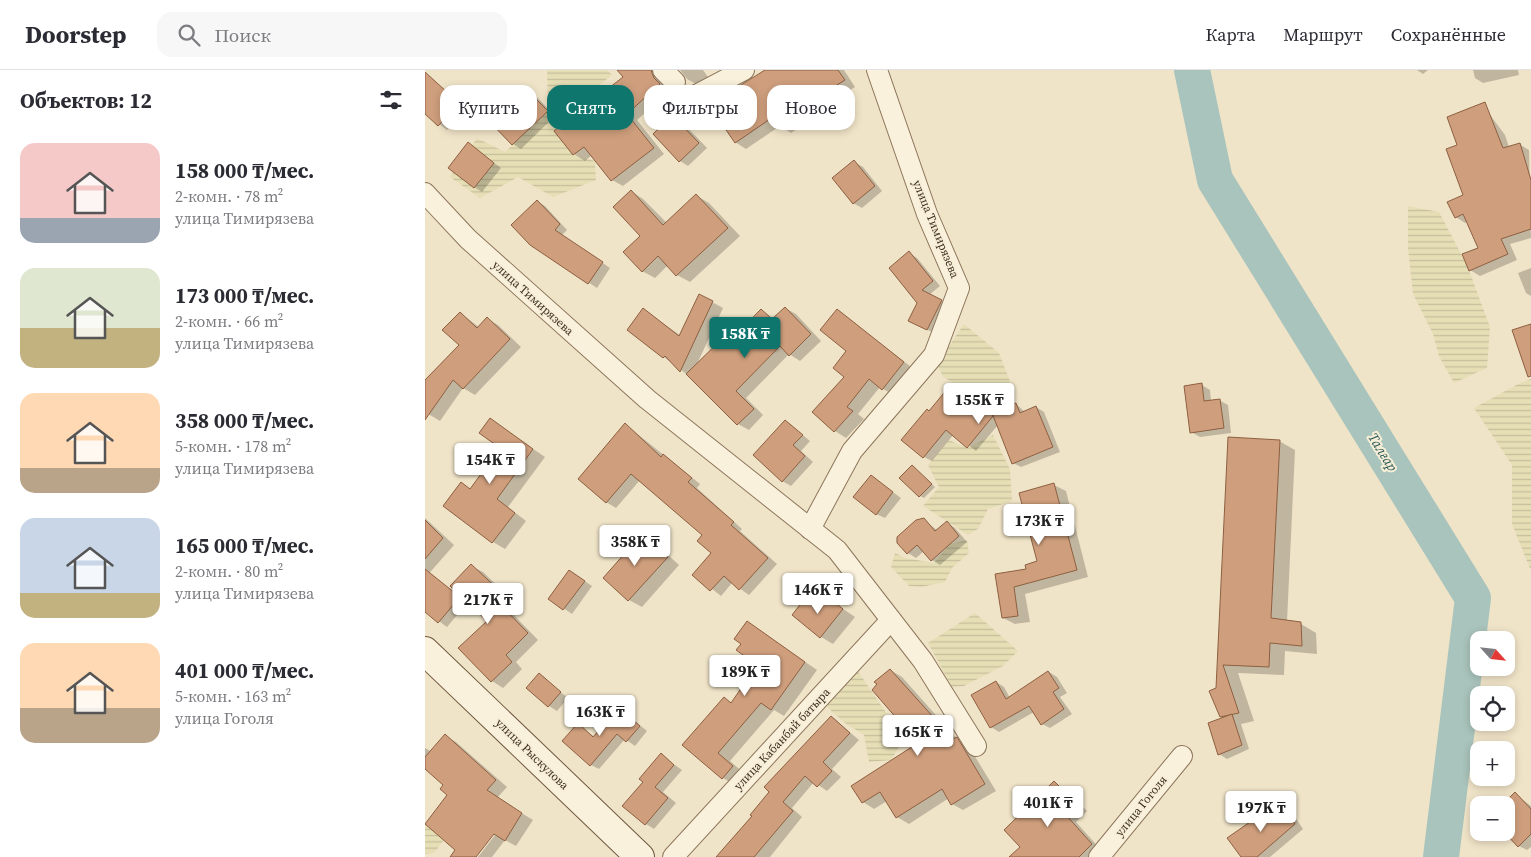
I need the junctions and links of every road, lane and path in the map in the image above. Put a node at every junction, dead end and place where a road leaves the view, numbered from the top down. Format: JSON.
{"nodes":[{"id":1,"x":744,"y":70,"type":"edge"},
{"id":2,"x":877,"y":70,"type":"edge"},
{"id":3,"x":715,"y":85,"type":"edge"},
{"id":4,"x":425,"y":193,"type":"edge"},
{"id":5,"x":810,"y":529,"type":"junction"},
{"id":6,"x":891,"y":620,"type":"junction"},
{"id":7,"x":425,"y":651,"type":"edge"},
{"id":8,"x":976,"y":746,"type":"dead end"},
{"id":9,"x":1182,"y":756,"type":"dead end"},
{"id":10,"x":640,"y":857,"type":"edge"},
{"id":11,"x":673,"y":857,"type":"edge"},
{"id":12,"x":1099,"y":857,"type":"edge"}],
"edges":[{"from":1,"to":3,"type":"street"},
{"from":2,"to":5,"type":"street","name":"улица Тимирязева"},
{"from":4,"to":5,"type":"street","name":"улица Тимирязева"},
{"from":5,"to":6,"type":"street","name":"улица Тимирязева"},
{"from":6,"to":8,"type":"street","name":"улица Тимирязева"},
{"from":6,"to":11,"type":"street","name":"улица Кабанбай батыра"},
{"from":7,"to":10,"type":"street","name":"улица Рыскулова"},
{"from":9,"to":12,"type":"street","name":"улица Гоголя"}]}
